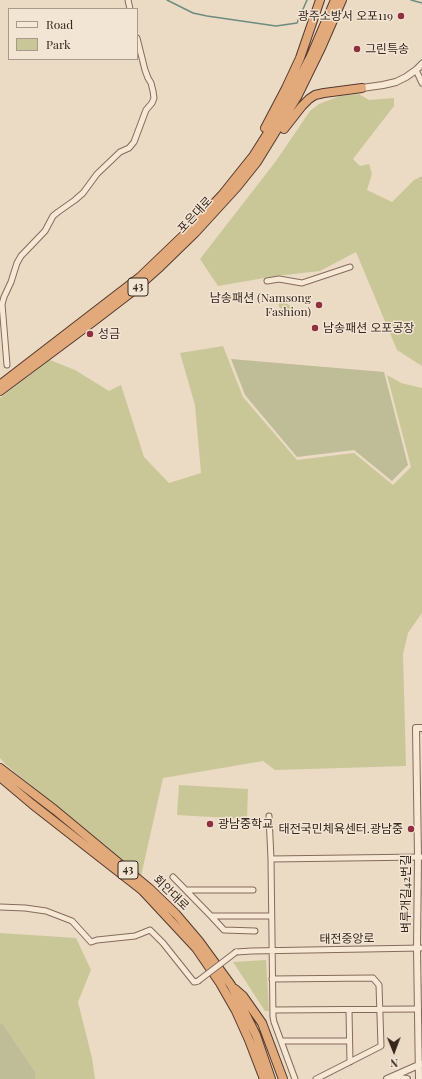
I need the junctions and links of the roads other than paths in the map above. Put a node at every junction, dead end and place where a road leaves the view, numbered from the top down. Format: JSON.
{"nodes":[{"id":1,"x":320,"y":0,"type":"edge"},
{"id":2,"x":335,"y":0,"type":"edge"},
{"id":3,"x":342,"y":0,"type":"edge"},
{"id":4,"x":138,"y":42,"type":"edge"},
{"id":5,"x":422,"y":64,"type":"edge"},
{"id":6,"x":416,"y":70,"type":"junction"},
{"id":7,"x":422,"y":83,"type":"edge"},
{"id":8,"x":362,"y":88,"type":"joint"},
{"id":9,"x":257,"y":162,"type":"junction"},
{"id":10,"x":239,"y":175,"type":"junction"},
{"id":11,"x":350,"y":267,"type":"dead end"},
{"id":12,"x":267,"y":281,"type":"dead end"},
{"id":13,"x":7,"y":365,"type":"dead end"},
{"id":14,"x":0,"y":385,"type":"edge"},
{"id":15,"x":0,"y":392,"type":"edge"},
{"id":16,"x":422,"y":728,"type":"edge"},
{"id":17,"x":0,"y":765,"type":"edge"},
{"id":18,"x":0,"y":768,"type":"edge"},
{"id":19,"x":4,"y":775,"type":"edge"},
{"id":20,"x":0,"y":785,"type":"edge"},
{"id":21,"x":25,"y":798,"type":"junction"},
{"id":22,"x":269,"y":816,"type":"dead end"},
{"id":23,"x":420,"y":857,"type":"edge"},
{"id":24,"x":271,"y":859,"type":"junction"},
{"id":25,"x":172,"y":877,"type":"dead end"},
{"id":26,"x":186,"y":890,"type":"junction"},
{"id":27,"x":253,"y":890,"type":"dead end"},
{"id":28,"x":0,"y":907,"type":"edge"},
{"id":29,"x":211,"y":916,"type":"junction"},
{"id":30,"x":271,"y":916,"type":"junction"},
{"id":31,"x":255,"y":932,"type":"dead end"},
{"id":32,"x":419,"y":948,"type":"edge"},
{"id":33,"x":272,"y":950,"type":"junction"},
{"id":34,"x":272,"y":978,"type":"junction"},
{"id":35,"x":220,"y":983,"type":"junction"},
{"id":36,"x":231,"y":985,"type":"junction"},
{"id":37,"x":379,"y":1009,"type":"junction"},
{"id":38,"x":417,"y":1009,"type":"junction"},
{"id":39,"x":273,"y":1010,"type":"junction"},
{"id":40,"x":349,"y":1010,"type":"junction"},
{"id":41,"x":418,"y":1018,"type":"junction"},
{"id":42,"x":422,"y":1029,"type":"edge"},
{"id":43,"x":281,"y":1041,"type":"junction"},
{"id":44,"x":349,"y":1041,"type":"junction"},
{"id":45,"x":350,"y":1062,"type":"junction"},
{"id":46,"x":420,"y":1064,"type":"edge"},
{"id":47,"x":389,"y":1078,"type":"edge"},
{"id":48,"x":258,"y":1079,"type":"edge"},
{"id":49,"x":264,"y":1079,"type":"edge"},
{"id":50,"x":271,"y":1079,"type":"edge"},
{"id":51,"x":283,"y":1079,"type":"edge"},
{"id":52,"x":295,"y":1079,"type":"edge"},
{"id":53,"x":316,"y":1079,"type":"edge"},
{"id":54,"x":407,"y":1079,"type":"edge"},
{"id":55,"x":419,"y":1079,"type":"edge"}],
"edges":[{"from":1,"to":10,"type":"highway"},
{"from":2,"to":10,"type":"highway","name":"포은대로","number":"43"},
{"from":3,"to":9,"type":"highway","name":"포은대로","number":"43"},
{"from":4,"to":13,"type":"street"},
{"from":5,"to":6,"type":"street"},
{"from":6,"to":7,"type":"street"},
{"from":6,"to":8,"type":"street"},
{"from":8,"to":9,"type":"highway"},
{"from":9,"to":15,"type":"highway","name":"포은대로","number":"43"},
{"from":10,"to":14,"type":"highway","name":"포은대로","number":"43"},
{"from":11,"to":12,"type":"street"},
{"from":16,"to":23,"type":"street","name":"벼루개길42번길"},
{"from":17,"to":19,"type":"highway"},
{"from":18,"to":19,"type":"highway","name":"회안대로"},
{"from":19,"to":21,"type":"highway","name":"회안대로","number":"43"},
{"from":19,"to":36,"type":"highway","name":"회안대로","number":"43"},
{"from":20,"to":21,"type":"highway"},
{"from":21,"to":35,"type":"highway","name":"회안대로","number":"43"},
{"from":22,"to":24,"type":"street"},
{"from":23,"to":24,"type":"street"},
{"from":23,"to":32,"type":"street","name":"벼루개길42번길"},
{"from":24,"to":30,"type":"street"},
{"from":25,"to":26,"type":"street"},
{"from":26,"to":27,"type":"street"},
{"from":26,"to":29,"type":"street"},
{"from":28,"to":33,"type":"street","name":"태전중앙로","bridge":true},
{"from":29,"to":30,"type":"street"},
{"from":29,"to":31,"type":"street"},
{"from":30,"to":33,"type":"street"},
{"from":32,"to":33,"type":"street","name":"태전중앙로"},
{"from":32,"to":38,"type":"street","name":"벼루개길42번길"},
{"from":33,"to":34,"type":"street"},
{"from":34,"to":37,"type":"street"},
{"from":34,"to":39,"type":"street"},
{"from":35,"to":48,"type":"highway"},
{"from":35,"to":49,"type":"highway","name":"회안대로","number":"43"},
{"from":36,"to":50,"type":"highway","name":"회안대로","number":"43"},
{"from":36,"to":51,"type":"highway"},
{"from":37,"to":38,"type":"street"},
{"from":37,"to":40,"type":"street"},
{"from":37,"to":45,"type":"street"},
{"from":38,"to":41,"type":"street","name":"벼루개길42번길"},
{"from":39,"to":40,"type":"street"},
{"from":39,"to":43,"type":"street"},
{"from":40,"to":44,"type":"street"},
{"from":41,"to":42,"type":"street"},
{"from":41,"to":46,"type":"street","name":"벼루개길42번길"},
{"from":43,"to":44,"type":"street"},
{"from":43,"to":52,"type":"street"},
{"from":44,"to":45,"type":"street"},
{"from":45,"to":53,"type":"street"},
{"from":46,"to":47,"type":"street"},
{"from":46,"to":55,"type":"street","name":"벼루개길42번길"},
{"from":47,"to":54,"type":"street"}]}
